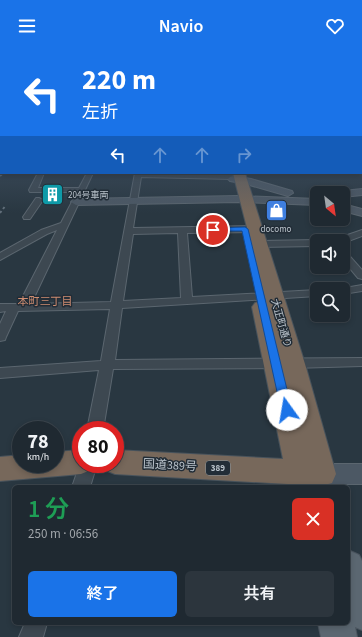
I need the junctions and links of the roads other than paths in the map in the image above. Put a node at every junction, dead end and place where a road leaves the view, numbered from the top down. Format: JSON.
{"nodes":[{"id":1,"x":41,"y":174,"type":"edge"},
{"id":2,"x":89,"y":174,"type":"edge"},
{"id":3,"x":138,"y":174,"type":"edge"},
{"id":4,"x":181,"y":174,"type":"edge"},
{"id":5,"x":238,"y":186,"type":"edge"},
{"id":6,"x":80,"y":190,"type":"junction"},
{"id":7,"x":362,"y":193,"type":"edge"},
{"id":8,"x":310,"y":194,"type":"edge"},
{"id":9,"x":350,"y":194,"type":"edge"},
{"id":10,"x":282,"y":196,"type":"junction"},
{"id":11,"x":39,"y":200,"type":"dead end"},
{"id":12,"x":310,"y":201,"type":"edge"},
{"id":13,"x":133,"y":203,"type":"junction"},
{"id":14,"x":74,"y":205,"type":"junction"},
{"id":15,"x":350,"y":208,"type":"edge"},
{"id":16,"x":362,"y":211,"type":"edge"},
{"id":17,"x":27,"y":216,"type":"dead end"},
{"id":18,"x":64,"y":224,"type":"junction"},
{"id":19,"x":182,"y":230,"type":"junction"},
{"id":20,"x":129,"y":231,"type":"junction"},
{"id":21,"x":253,"y":234,"type":"junction"},
{"id":22,"x":362,"y":234,"type":"edge"},
{"id":23,"x":350,"y":238,"type":"edge"},
{"id":24,"x":310,"y":242,"type":"edge"},
{"id":25,"x":0,"y":257,"type":"edge"},
{"id":26,"x":350,"y":262,"type":"edge"},
{"id":27,"x":362,"y":276,"type":"edge"},
{"id":28,"x":362,"y":288,"type":"edge"},
{"id":29,"x":350,"y":290,"type":"edge"},
{"id":30,"x":310,"y":293,"type":"edge"},
{"id":31,"x":267,"y":296,"type":"junction"},
{"id":32,"x":187,"y":301,"type":"junction"},
{"id":33,"x":116,"y":305,"type":"junction"},
{"id":34,"x":0,"y":308,"type":"edge"},
{"id":35,"x":19,"y":308,"type":"junction"},
{"id":36,"x":0,"y":337,"type":"edge"},
{"id":37,"x":362,"y":362,"type":"edge"},
{"id":38,"x":285,"y":364,"type":"junction"},
{"id":39,"x":107,"y":365,"type":"junction"},
{"id":40,"x":0,"y":373,"type":"edge"},
{"id":41,"x":97,"y":421,"type":"edge"},
{"id":42,"x":124,"y":463,"type":"edge"},
{"id":43,"x":12,"y":468,"type":"edge"},
{"id":44,"x":0,"y":469,"type":"edge"},
{"id":45,"x":85,"y":473,"type":"edge"},
{"id":46,"x":362,"y":474,"type":"edge"},
{"id":47,"x":313,"y":480,"type":"edge"},
{"id":48,"x":82,"y":485,"type":"edge"},
{"id":49,"x":350,"y":573,"type":"edge"},
{"id":50,"x":362,"y":613,"type":"edge"},
{"id":51,"x":35,"y":625,"type":"edge"},
{"id":52,"x":336,"y":625,"type":"edge"},
{"id":53,"x":31,"y":637,"type":"edge"},
{"id":54,"x":339,"y":637,"type":"edge"}],
"edges":[{"from":1,"to":6,"type":"street"},
{"from":2,"to":6,"type":"street"},
{"from":3,"to":4,"type":"street"},
{"from":3,"to":13,"type":"street"},
{"from":4,"to":5,"type":"street"},
{"from":5,"to":10,"type":"street"},
{"from":5,"to":10,"type":"street"},
{"from":5,"to":13,"type":"street"},
{"from":5,"to":21,"type":"highway","name":"大正町通り"},
{"from":6,"to":14,"type":"street"},
{"from":7,"to":9,"type":"street"},
{"from":8,"to":10,"type":"street"},
{"from":10,"to":12,"type":"street"},
{"from":11,"to":17,"type":"street"},
{"from":13,"to":14,"type":"street"},
{"from":13,"to":20,"type":"street"},
{"from":14,"to":18,"type":"street"},
{"from":15,"to":16,"type":"street"},
{"from":18,"to":25,"type":"street"},
{"from":18,"to":35,"type":"street"},
{"from":19,"to":20,"type":"street"},
{"from":19,"to":21,"type":"street"},
{"from":19,"to":32,"type":"street"},
{"from":20,"to":33,"type":"street"},
{"from":21,"to":24,"type":"street"},
{"from":21,"to":31,"type":"highway","name":"大正町通り"},
{"from":22,"to":23,"type":"street"},
{"from":26,"to":27,"type":"street"},
{"from":28,"to":29,"type":"street"},
{"from":30,"to":31,"type":"street"},
{"from":31,"to":32,"type":"street"},
{"from":31,"to":38,"type":"highway","name":"大正町通り"},
{"from":32,"to":33,"type":"street"},
{"from":33,"to":35,"type":"street"},
{"from":33,"to":39,"type":"street"},
{"from":34,"to":35,"type":"street"},
{"from":35,"to":36,"type":"street"},
{"from":37,"to":38,"type":"street"},
{"from":38,"to":39,"type":"street"},
{"from":38,"to":47,"type":"highway","name":"大正町通り"},
{"from":39,"to":40,"type":"street"},
{"from":39,"to":41,"type":"street"},
{"from":42,"to":47,"type":"highway","name":"国道389号","number":"389"},
{"from":43,"to":44,"type":"highway"},
{"from":45,"to":48,"type":"street"},
{"from":46,"to":47,"type":"street"},
{"from":49,"to":50,"type":"main road"},
{"from":51,"to":53,"type":"street"},
{"from":52,"to":54,"type":"main road"}]}
